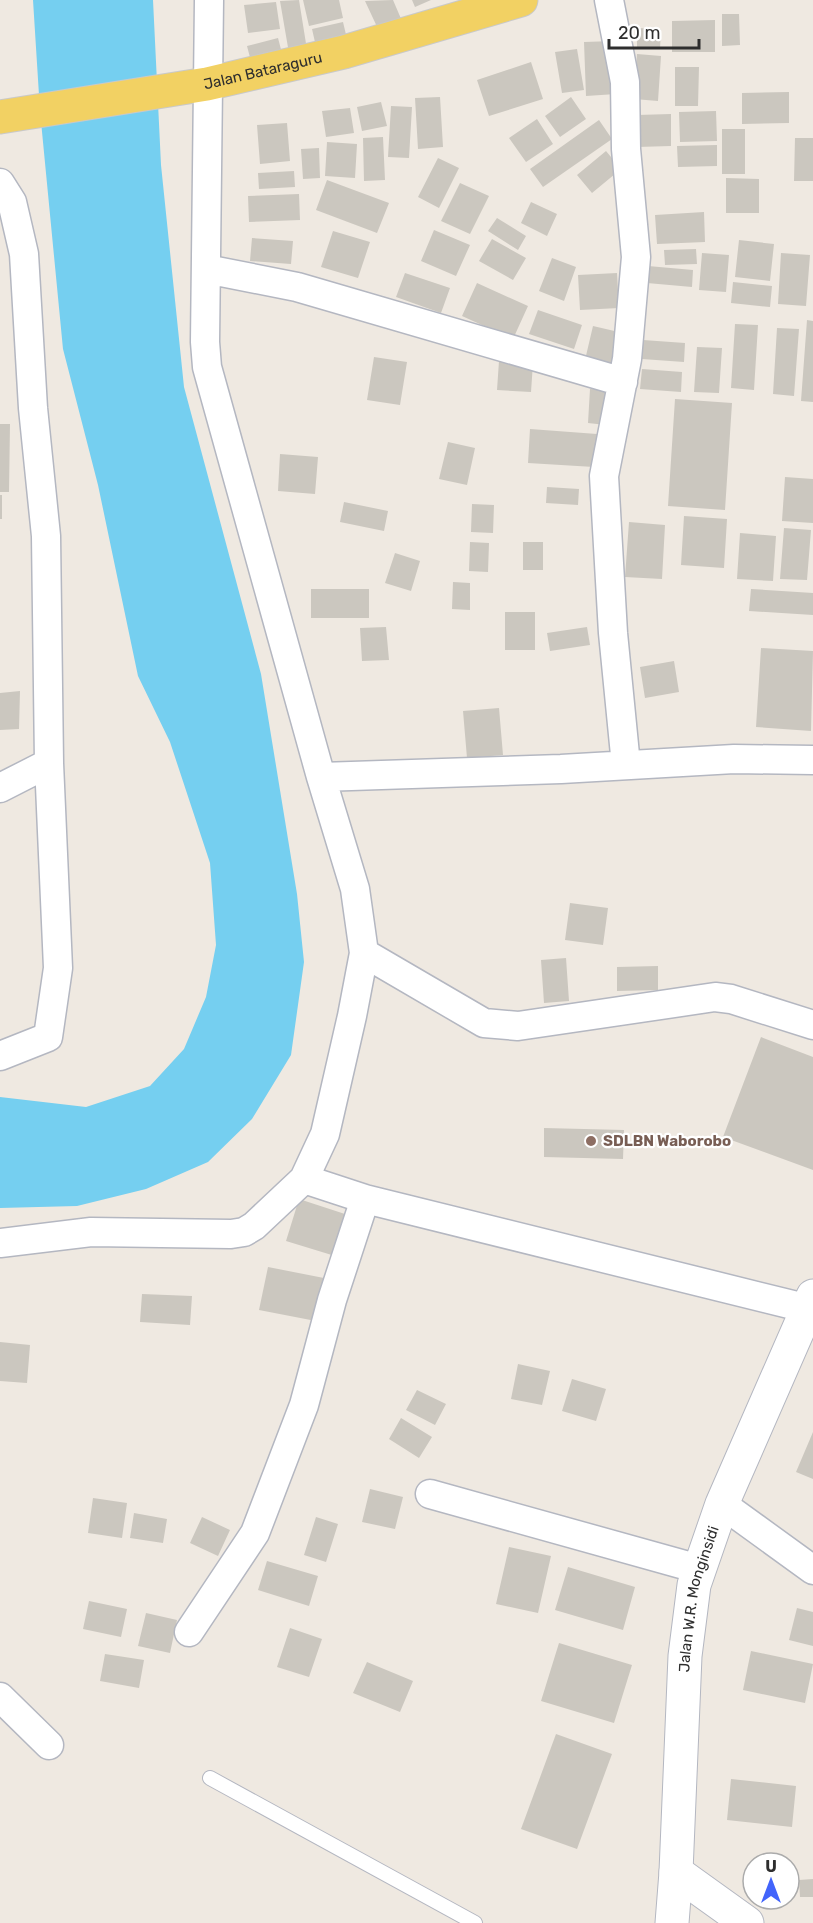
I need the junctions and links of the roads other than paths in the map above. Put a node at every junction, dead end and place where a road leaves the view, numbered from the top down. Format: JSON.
{"nodes":[{"id":1,"x":209,"y":0,"type":"edge"},
{"id":2,"x":521,"y":0,"type":"edge"},
{"id":3,"x":609,"y":0,"type":"edge"},
{"id":4,"x":480,"y":5,"type":"edge"},
{"id":5,"x":207,"y":84,"type":"junction"},
{"id":6,"x":0,"y":117,"type":"edge"},
{"id":7,"x":0,"y":183,"type":"edge"},
{"id":8,"x":206,"y":270,"type":"junction"},
{"id":9,"x":623,"y":382,"type":"junction"},
{"id":10,"x":813,"y":760,"type":"edge"},
{"id":11,"x":49,"y":763,"type":"junction"},
{"id":12,"x":626,"y":765,"type":"junction"},
{"id":13,"x":321,"y":777,"type":"junction"},
{"id":14,"x":0,"y":788,"type":"edge"},
{"id":15,"x":363,"y":953,"type":"junction"},
{"id":16,"x":813,"y":1025,"type":"edge"},
{"id":17,"x":0,"y":1056,"type":"edge"},
{"id":18,"x":304,"y":1179,"type":"junction"},
{"id":19,"x":365,"y":1199,"type":"junction"},
{"id":20,"x":0,"y":1243,"type":"edge"},
{"id":21,"x":811,"y":1305,"type":"edge"},
{"id":22,"x":430,"y":1494,"type":"dead end"},
{"id":23,"x":722,"y":1504,"type":"junction"},
{"id":24,"x":699,"y":1569,"type":"junction"},
{"id":25,"x":813,"y":1570,"type":"edge"},
{"id":26,"x":189,"y":1632,"type":"dead end"},
{"id":27,"x":0,"y":1697,"type":"edge"},
{"id":28,"x":48,"y":1745,"type":"dead end"},
{"id":29,"x":210,"y":1778,"type":"dead end"},
{"id":30,"x":676,"y":1872,"type":"junction"},
{"id":31,"x":475,"y":1923,"type":"edge"},
{"id":32,"x":672,"y":1923,"type":"edge"},
{"id":33,"x":747,"y":1923,"type":"edge"}],
"edges":[{"from":1,"to":5,"type":"street"},
{"from":2,"to":4,"type":"main road","name":"Jalan Bataraguru"},
{"from":3,"to":9,"type":"street"},
{"from":4,"to":5,"type":"main road","name":"Jalan Bataraguru"},
{"from":5,"to":6,"type":"main road","name":"Jalan Bataraguru"},
{"from":5,"to":8,"type":"street"},
{"from":7,"to":11,"type":"street"},
{"from":8,"to":9,"type":"street"},
{"from":8,"to":13,"type":"street"},
{"from":9,"to":12,"type":"street"},
{"from":10,"to":12,"type":"street"},
{"from":11,"to":14,"type":"street"},
{"from":11,"to":17,"type":"street"},
{"from":12,"to":13,"type":"street"},
{"from":13,"to":15,"type":"street"},
{"from":15,"to":16,"type":"street"},
{"from":15,"to":18,"type":"street"},
{"from":18,"to":19,"type":"street"},
{"from":18,"to":20,"type":"street"},
{"from":19,"to":21,"type":"street"},
{"from":19,"to":26,"type":"street"},
{"from":21,"to":23,"type":"main road","name":"Jalan W.R. Monginsidi"},
{"from":22,"to":24,"type":"street"},
{"from":23,"to":24,"type":"main road","name":"Jalan W.R. Monginsidi"},
{"from":23,"to":25,"type":"street"},
{"from":24,"to":30,"type":"main road","name":"Jalan W.R. Monginsidi"},
{"from":27,"to":28,"type":"street"},
{"from":29,"to":31,"type":"lane"},
{"from":30,"to":32,"type":"main road","name":"Jalan W.R. Monginsidi"},
{"from":30,"to":33,"type":"main road"}]}
